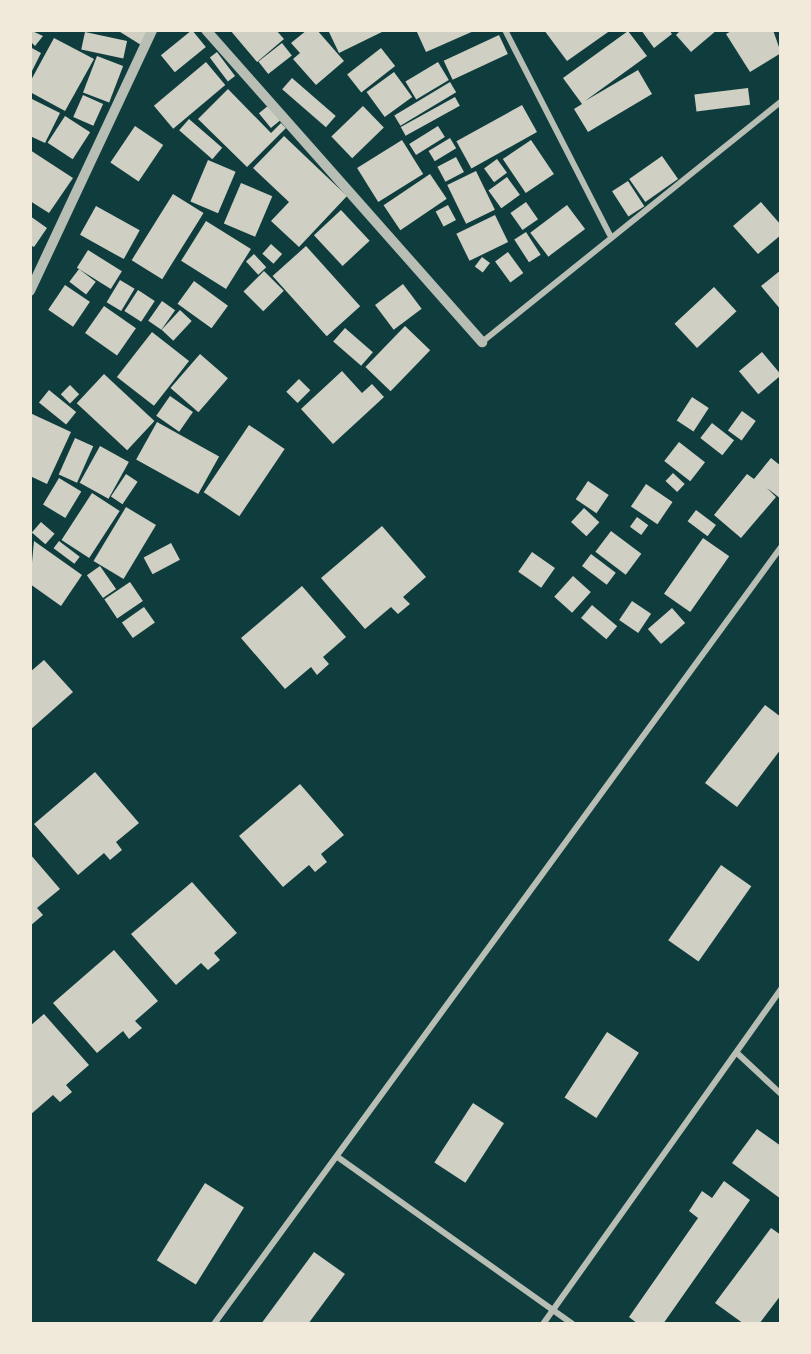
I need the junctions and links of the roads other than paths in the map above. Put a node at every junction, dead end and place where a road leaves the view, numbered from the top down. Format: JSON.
{"nodes":[{"id":1,"x":152,"y":30,"type":"edge"},
{"id":2,"x":206,"y":30,"type":"edge"},
{"id":3,"x":505,"y":30,"type":"edge"},
{"id":4,"x":781,"y":102,"type":"edge"},
{"id":5,"x":610,"y":235,"type":"junction"},
{"id":6,"x":30,"y":291,"type":"edge"},
{"id":7,"x":482,"y":342,"type":"joint"},
{"id":8,"x":781,"y":547,"type":"edge"},
{"id":9,"x":781,"y":989,"type":"edge"},
{"id":10,"x":737,"y":1052,"type":"junction"},
{"id":11,"x":781,"y":1094,"type":"edge"},
{"id":12,"x":339,"y":1158,"type":"junction"},
{"id":13,"x":553,"y":1310,"type":"junction"},
{"id":14,"x":214,"y":1324,"type":"edge"},
{"id":15,"x":543,"y":1324,"type":"edge"},
{"id":16,"x":573,"y":1324,"type":"edge"}],
"edges":[{"from":1,"to":6,"type":"street"},
{"from":2,"to":7,"type":"street"},
{"from":3,"to":5,"type":"lane"},
{"from":4,"to":5,"type":"lane"},
{"from":5,"to":7,"type":"lane"},
{"from":8,"to":12,"type":"lane"},
{"from":9,"to":10,"type":"lane"},
{"from":10,"to":11,"type":"lane"},
{"from":10,"to":13,"type":"lane"},
{"from":12,"to":13,"type":"lane"},
{"from":12,"to":14,"type":"lane"},
{"from":13,"to":15,"type":"lane"},
{"from":13,"to":16,"type":"lane"}]}
